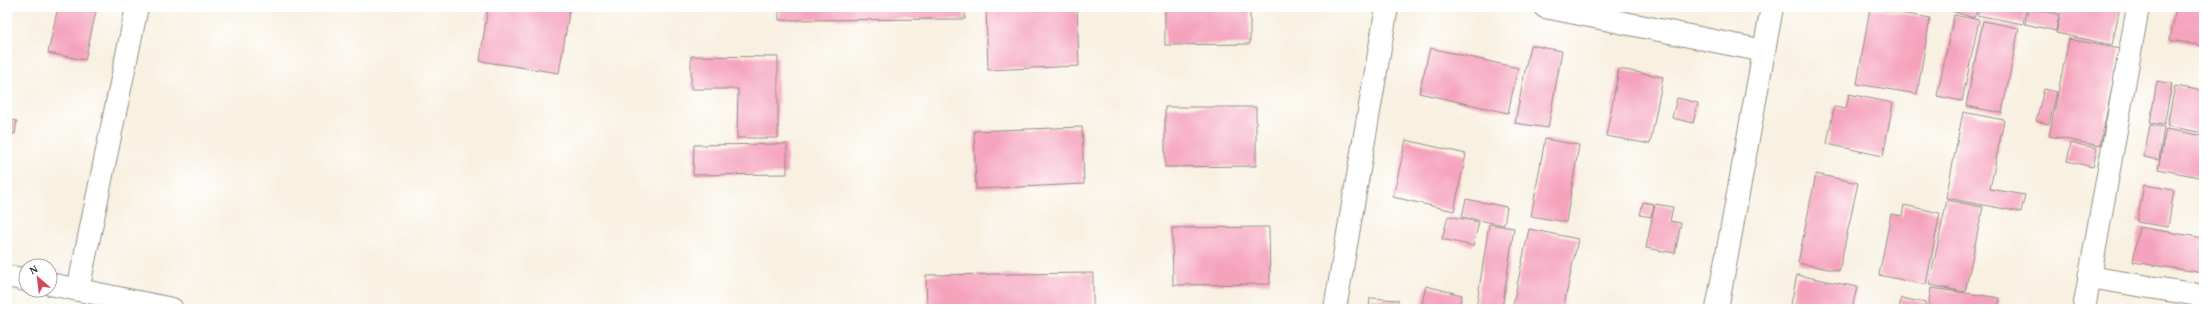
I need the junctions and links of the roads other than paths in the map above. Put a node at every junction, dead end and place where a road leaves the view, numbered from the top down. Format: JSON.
{"nodes":[{"id":1,"x":137,"y":7,"type":"edge"},
{"id":2,"x":1387,"y":7,"type":"edge"},
{"id":3,"x":1545,"y":7,"type":"edge"},
{"id":4,"x":1772,"y":7,"type":"edge"},
{"id":5,"x":2138,"y":7,"type":"edge"},
{"id":6,"x":1764,"y":51,"type":"junction"},
{"id":7,"x":7,"y":276,"type":"edge"},
{"id":8,"x":2089,"y":276,"type":"junction"},
{"id":9,"x":18,"y":278,"type":"edge"},
{"id":10,"x":58,"y":286,"type":"edge"},
{"id":11,"x":78,"y":290,"type":"junction"},
{"id":12,"x":2204,"y":296,"type":"edge"},
{"id":13,"x":172,"y":309,"type":"edge"},
{"id":14,"x":1336,"y":309,"type":"edge"},
{"id":15,"x":1717,"y":309,"type":"edge"},
{"id":16,"x":2084,"y":309,"type":"edge"}],
"edges":[{"from":1,"to":11,"type":"street"},
{"from":2,"to":14,"type":"street"},
{"from":3,"to":6,"type":"street"},
{"from":4,"to":6,"type":"street"},
{"from":5,"to":8,"type":"street"},
{"from":6,"to":15,"type":"street"},
{"from":7,"to":9,"type":"street"},
{"from":8,"to":12,"type":"street"},
{"from":8,"to":16,"type":"street"},
{"from":10,"to":11,"type":"street"},
{"from":11,"to":13,"type":"street"}]}
